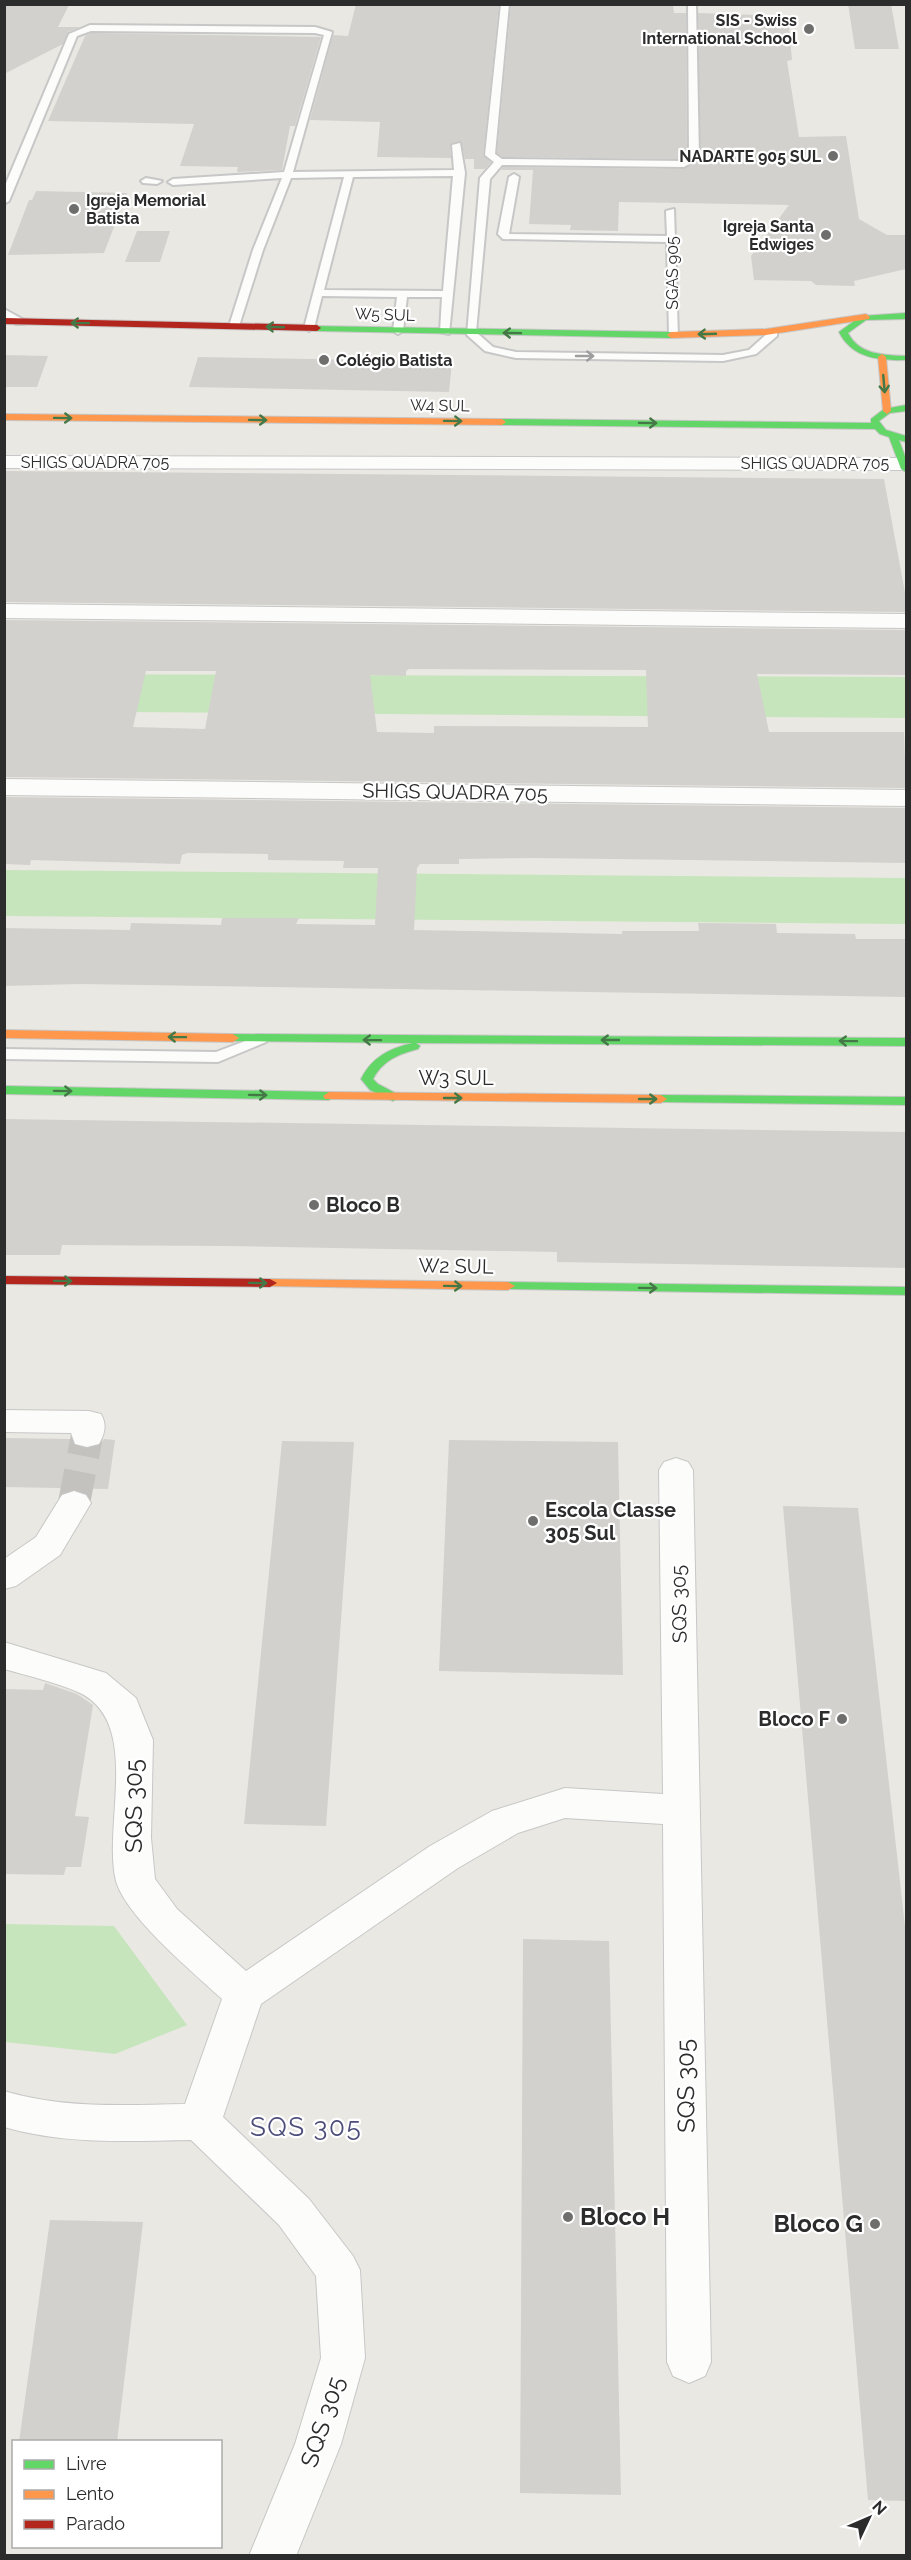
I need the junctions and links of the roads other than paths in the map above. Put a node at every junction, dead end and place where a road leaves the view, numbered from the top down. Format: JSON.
{"nodes":[{"id":1,"x":505,"y":4,"type":"edge"},
{"id":2,"x":692,"y":4,"type":"edge"},
{"id":3,"x":457,"y":145,"type":"dead end"},
{"id":4,"x":500,"y":162,"type":"junction"},
{"id":5,"x":460,"y":173,"type":"junction"},
{"id":6,"x":287,"y":175,"type":"junction"},
{"id":7,"x":349,"y":175,"type":"junction"},
{"id":8,"x":514,"y":177,"type":"dead end"},
{"id":9,"x":146,"y":182,"type":"dead end"},
{"id":10,"x":157,"y":182,"type":"dead end"},
{"id":11,"x":173,"y":182,"type":"dead end"},
{"id":12,"x":4,"y":201,"type":"edge"},
{"id":13,"x":671,"y":211,"type":"dead end"},
{"id":14,"x":672,"y":239,"type":"junction"},
{"id":15,"x":319,"y":293,"type":"junction"},
{"id":16,"x":402,"y":294,"type":"junction"},
{"id":17,"x":446,"y":294,"type":"junction"},
{"id":18,"x":4,"y":312,"type":"edge"},
{"id":19,"x":906,"y":316,"type":"edge"},
{"id":20,"x":866,"y":317,"type":"junction"},
{"id":21,"x":4,"y":321,"type":"edge"},
{"id":22,"x":20,"y":322,"type":"junction"},
{"id":23,"x":234,"y":326,"type":"junction"},
{"id":24,"x":309,"y":328,"type":"junction"},
{"id":25,"x":398,"y":331,"type":"junction"},
{"id":26,"x":445,"y":332,"type":"junction"},
{"id":27,"x":471,"y":333,"type":"junction"},
{"id":28,"x":769,"y":333,"type":"junction"},
{"id":29,"x":674,"y":335,"type":"junction"},
{"id":30,"x":812,"y":339,"type":"dead end"},
{"id":31,"x":882,"y":357,"type":"junction"},
{"id":32,"x":906,"y":358,"type":"edge"},
{"id":33,"x":906,"y":408,"type":"edge"},
{"id":34,"x":887,"y":411,"type":"junction"},
{"id":35,"x":4,"y":417,"type":"edge"},
{"id":36,"x":875,"y":426,"type":"junction"},
{"id":37,"x":900,"y":438,"type":"edge"},
{"id":38,"x":4,"y":462,"type":"edge"},
{"id":39,"x":906,"y":466,"type":"edge"},
{"id":40,"x":4,"y":610,"type":"edge"},
{"id":41,"x":906,"y":621,"type":"edge"},
{"id":42,"x":4,"y":787,"type":"edge"},
{"id":43,"x":906,"y":798,"type":"edge"},
{"id":44,"x":4,"y":1035,"type":"edge"},
{"id":45,"x":262,"y":1038,"type":"junction"},
{"id":46,"x":430,"y":1041,"type":"junction"},
{"id":47,"x":906,"y":1042,"type":"edge"},
{"id":48,"x":4,"y":1054,"type":"edge"},
{"id":49,"x":4,"y":1090,"type":"edge"},
{"id":50,"x":393,"y":1097,"type":"junction"},
{"id":51,"x":906,"y":1101,"type":"edge"},
{"id":52,"x":4,"y":1280,"type":"edge"},
{"id":53,"x":906,"y":1291,"type":"edge"},
{"id":54,"x":4,"y":1421,"type":"edge"},
{"id":55,"x":87,"y":1436,"type":"dead end"},
{"id":56,"x":676,"y":1470,"type":"dead end"},
{"id":57,"x":74,"y":1503,"type":"tunnel mouth"},
{"id":58,"x":4,"y":1577,"type":"edge"},
{"id":59,"x":4,"y":1655,"type":"edge"},
{"id":60,"x":682,"y":1810,"type":"junction"},
{"id":61,"x":244,"y":1994,"type":"junction"},
{"id":62,"x":4,"y":2109,"type":"edge"},
{"id":63,"x":200,"y":2122,"type":"junction"},
{"id":64,"x":689,"y":2362,"type":"dead end"},
{"id":65,"x":273,"y":2556,"type":"edge"}],
"edges":[{"from":1,"to":4,"type":"lane"},
{"from":2,"to":4,"type":"lane"},
{"from":3,"to":5,"type":"lane"},
{"from":4,"to":27,"type":"lane"},
{"from":5,"to":7,"type":"lane"},
{"from":5,"to":17,"type":"lane"},
{"from":6,"to":7,"type":"lane"},
{"from":6,"to":11,"type":"lane"},
{"from":6,"to":12,"type":"lane"},
{"from":6,"to":23,"type":"lane"},
{"from":7,"to":15,"type":"lane"},
{"from":8,"to":14,"type":"lane"},
{"from":9,"to":10,"type":"lane"},
{"from":13,"to":14,"type":"lane","name":"SGAS 905"},
{"from":14,"to":29,"type":"lane","name":"SGAS 905"},
{"from":15,"to":16,"type":"lane"},
{"from":15,"to":24,"type":"lane"},
{"from":16,"to":17,"type":"lane"},
{"from":16,"to":25,"type":"lane"},
{"from":17,"to":26,"type":"lane"},
{"from":18,"to":22,"type":"lane"},
{"from":19,"to":20,"type":"main road","name":"W5 SUL"},
{"from":20,"to":28,"type":"main road","name":"W5 SUL"},
{"from":20,"to":31,"type":"main road"},
{"from":21,"to":22,"type":"main road","name":"W5 SUL"},
{"from":23,"to":22,"type":"main road","name":"W5 SUL","one_way":true},
{"from":24,"to":23,"type":"main road","name":"W5 SUL","one_way":true},
{"from":24,"to":25,"type":"main road","name":"W5 SUL"},
{"from":25,"to":26,"type":"main road","name":"W5 SUL"},
{"from":26,"to":27,"type":"main road","name":"W5 SUL"},
{"from":27,"to":28,"type":"lane","one_way":true},
{"from":29,"to":27,"type":"main road","name":"W5 SUL","one_way":true},
{"from":28,"to":29,"type":"main road","name":"W5 SUL","one_way":true},
{"from":28,"to":30,"type":"main road","name":"W5 SUL"},
{"from":31,"to":32,"type":"main road"},
{"from":31,"to":34,"type":"main road","one_way":true},
{"from":33,"to":34,"type":"main road"},
{"from":34,"to":36,"type":"main road"},
{"from":35,"to":36,"type":"main road","name":"W4 SUL","one_way":true},
{"from":36,"to":37,"type":"main road"},
{"from":37,"to":39,"type":"main road"},
{"from":38,"to":39,"type":"street","name":"SHIGS QUADRA 705"},
{"from":40,"to":41,"type":"street"},
{"from":42,"to":43,"type":"street","name":"SHIGS QUADRA 705"},
{"from":45,"to":44,"type":"main road","name":"W3 SUL","one_way":true},
{"from":46,"to":45,"type":"main road","name":"W3 SUL","one_way":true},
{"from":45,"to":48,"type":"lane"},
{"from":47,"to":46,"type":"main road","name":"W3 SUL","one_way":true},
{"from":46,"to":50,"type":"main road"},
{"from":49,"to":50,"type":"main road","name":"W3 SUL","one_way":true},
{"from":50,"to":51,"type":"main road","name":"W3 SUL","one_way":true},
{"from":52,"to":53,"type":"main road","name":"W2 SUL","one_way":true},
{"from":54,"to":55,"type":"street"},
{"from":56,"to":60,"type":"street","name":"SQS 305"},
{"from":57,"to":58,"type":"street"},
{"from":59,"to":61,"type":"street","name":"SQS 305"},
{"from":60,"to":61,"type":"street"},
{"from":60,"to":64,"type":"street","name":"SQS 305"},
{"from":61,"to":63,"type":"street"},
{"from":62,"to":63,"type":"street"},
{"from":63,"to":65,"type":"street","name":"SQS 305"}]}
